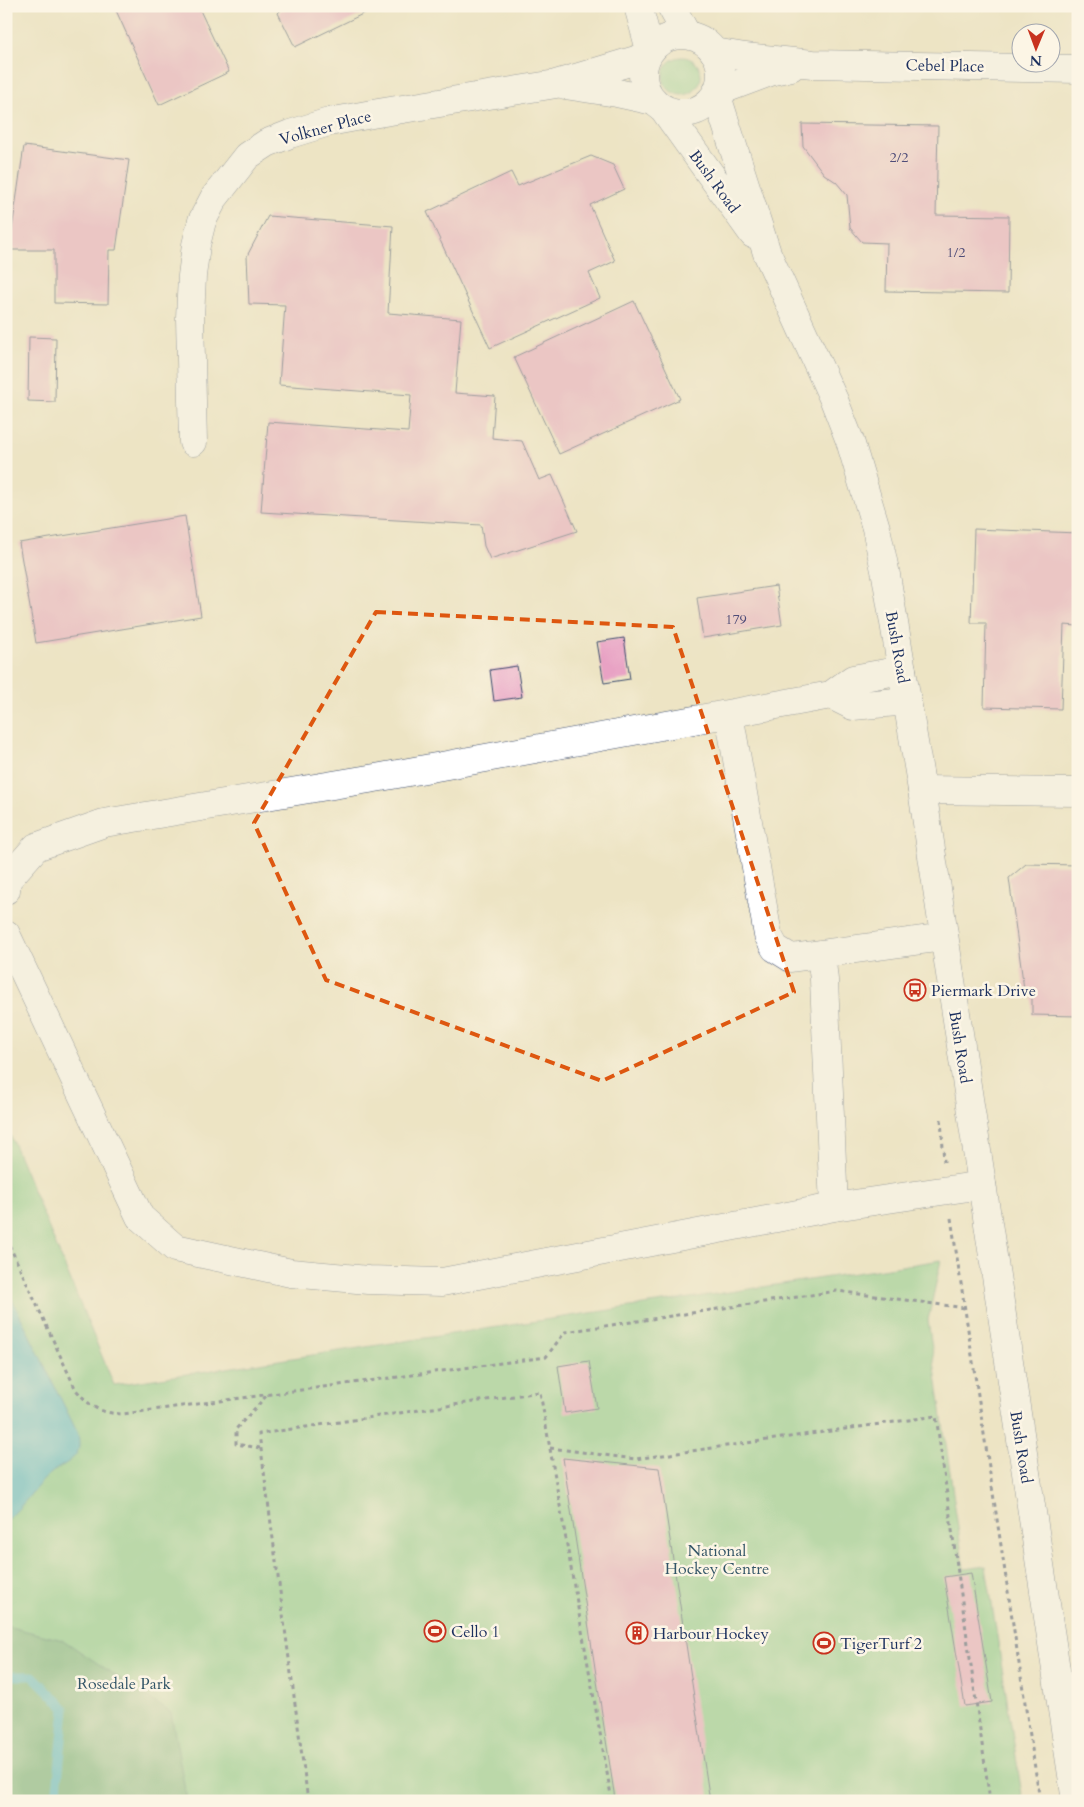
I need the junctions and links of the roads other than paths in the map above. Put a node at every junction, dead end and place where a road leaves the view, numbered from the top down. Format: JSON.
{"nodes":[{"id":1,"x":638,"y":6,"type":"edge"},
{"id":2,"x":671,"y":6,"type":"edge"},
{"id":3,"x":687,"y":35,"type":"junction"},
{"id":4,"x":714,"y":52,"type":"junction"},
{"id":5,"x":648,"y":54,"type":"junction"},
{"id":6,"x":812,"y":64,"type":"junction"},
{"id":7,"x":1078,"y":69,"type":"edge"},
{"id":8,"x":556,"y":84,"type":"junction"},
{"id":9,"x":716,"y":92,"type":"junction"},
{"id":10,"x":658,"y":105,"type":"junction"},
{"id":11,"x":767,"y":253,"type":"junction"},
{"id":12,"x":193,"y":442,"type":"dead end"},
{"id":13,"x":902,"y":670,"type":"junction"},
{"id":14,"x":831,"y":695,"type":"junction"},
{"id":15,"x":907,"y":700,"type":"junction"},
{"id":16,"x":729,"y":714,"type":"junction"},
{"id":17,"x":922,"y":790,"type":"junction"},
{"id":18,"x":1078,"y":792,"type":"edge"},
{"id":19,"x":6,"y":890,"type":"edge"},
{"id":20,"x":6,"y":934,"type":"edge"},
{"id":21,"x":944,"y":937,"type":"junction"},
{"id":22,"x":821,"y":954,"type":"junction"},
{"id":23,"x":982,"y":1185,"type":"junction"},
{"id":24,"x":834,"y":1207,"type":"junction"},
{"id":25,"x":1076,"y":1801,"type":"edge"}],
"edges":[{"from":1,"to":5,"type":"main road"},
{"from":2,"to":3,"type":"main road"},
{"from":3,"to":4,"type":"main road"},
{"from":3,"to":5,"type":"main road"},
{"from":4,"to":6,"type":"main road","name":"Cebel Place"},
{"from":4,"to":9,"type":"main road"},
{"from":5,"to":8,"type":"main road","name":"Volkner Place"},
{"from":5,"to":10,"type":"main road"},
{"from":6,"to":7,"type":"main road","name":"Cebel Place"},
{"from":6,"to":9,"type":"main road","name":"Cebel Place"},
{"from":8,"to":10,"type":"main road","name":"Volkner Place"},
{"from":8,"to":12,"type":"main road","name":"Volkner Place"},
{"from":9,"to":10,"type":"main road"},
{"from":9,"to":11,"type":"main road","name":"Bush Road"},
{"from":10,"to":11,"type":"main road","name":"Bush Road"},
{"from":11,"to":13,"type":"main road","name":"Bush Road"},
{"from":13,"to":14,"type":"main road"},
{"from":13,"to":15,"type":"main road","name":"Bush Road"},
{"from":14,"to":15,"type":"main road"},
{"from":14,"to":16,"type":"main road"},
{"from":15,"to":17,"type":"main road","name":"Bush Road"},
{"from":16,"to":19,"type":"main road"},
{"from":16,"to":22,"type":"main road"},
{"from":17,"to":18,"type":"main road"},
{"from":17,"to":21,"type":"main road","name":"Bush Road"},
{"from":20,"to":24,"type":"main road"},
{"from":21,"to":22,"type":"main road"},
{"from":21,"to":23,"type":"main road","name":"Bush Road"},
{"from":22,"to":24,"type":"main road"},
{"from":23,"to":24,"type":"main road"},
{"from":23,"to":25,"type":"main road","name":"Bush Road"}]}
